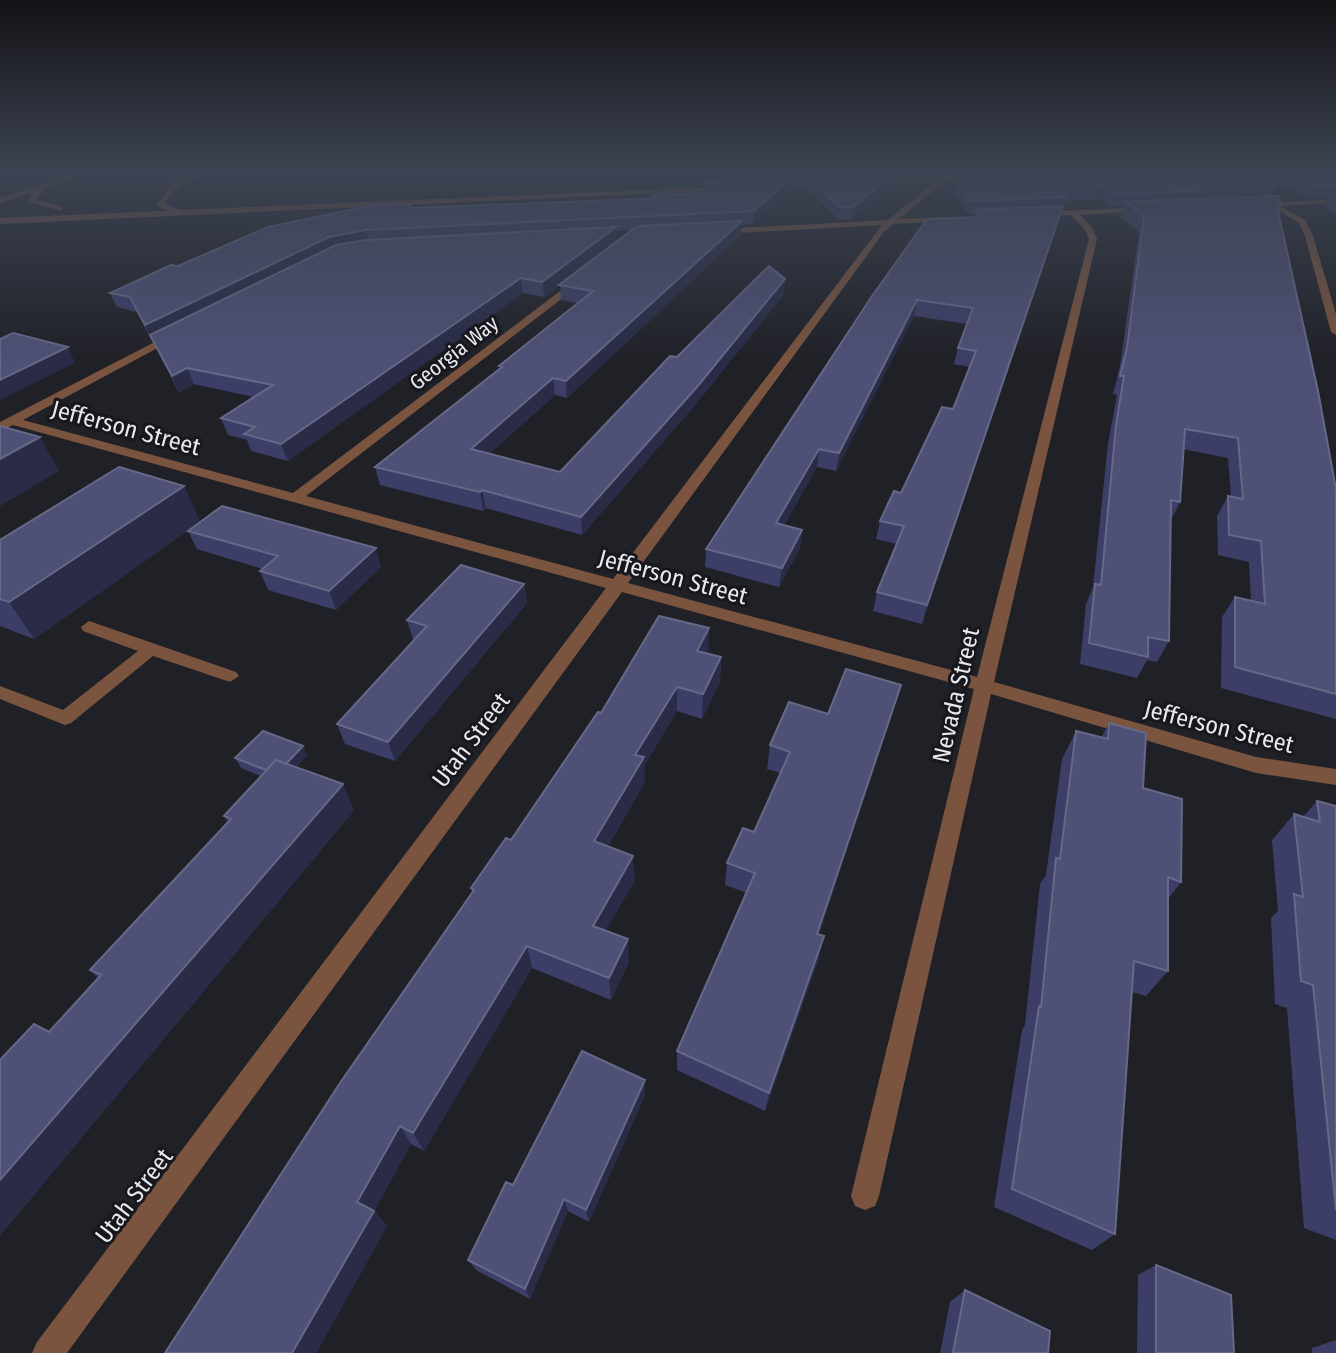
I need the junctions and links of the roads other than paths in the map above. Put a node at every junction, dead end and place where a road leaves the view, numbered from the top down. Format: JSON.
{"nodes":[{"id":1,"x":877,"y":235,"type":"edge"},
{"id":2,"x":1091,"y":235,"type":"edge"},
{"id":3,"x":1307,"y":235,"type":"edge"},
{"id":4,"x":595,"y":269,"type":"edge"},
{"id":5,"x":1324,"y":283,"type":"junction"},
{"id":6,"x":1336,"y":285,"type":"edge"},
{"id":7,"x":181,"y":331,"type":"edge"},
{"id":8,"x":1336,"y":332,"type":"edge"},
{"id":9,"x":7,"y":424,"type":"edge"},
{"id":10,"x":295,"y":498,"type":"junction"},
{"id":11,"x":617,"y":585,"type":"junction"},
{"id":12,"x":89,"y":627,"type":"dead end"},
{"id":13,"x":151,"y":649,"type":"junction"},
{"id":14,"x":230,"y":676,"type":"dead end"},
{"id":15,"x":984,"y":685,"type":"junction"},
{"id":16,"x":0,"y":692,"type":"edge"},
{"id":17,"x":1336,"y":777,"type":"edge"},
{"id":18,"x":865,"y":1196,"type":"dead end"},
{"id":19,"x":48,"y":1353,"type":"edge"}],
"edges":[{"from":1,"to":11,"type":"street","name":"Utah Street"},
{"from":2,"to":15,"type":"street","name":"Nevada Street"},
{"from":3,"to":5,"type":"street"},
{"from":4,"to":10,"type":"street","name":"Georgia Way"},
{"from":5,"to":6,"type":"street"},
{"from":5,"to":8,"type":"street"},
{"from":7,"to":9,"type":"street"},
{"from":9,"to":10,"type":"street","name":"Jefferson Street"},
{"from":10,"to":11,"type":"street","name":"Jefferson Street"},
{"from":11,"to":15,"type":"street","name":"Jefferson Street"},
{"from":11,"to":19,"type":"street","name":"Utah Street"},
{"from":12,"to":13,"type":"street"},
{"from":13,"to":14,"type":"street"},
{"from":13,"to":16,"type":"street"},
{"from":15,"to":17,"type":"street","name":"Jefferson Street"},
{"from":15,"to":18,"type":"street","name":"Nevada Street"}]}
